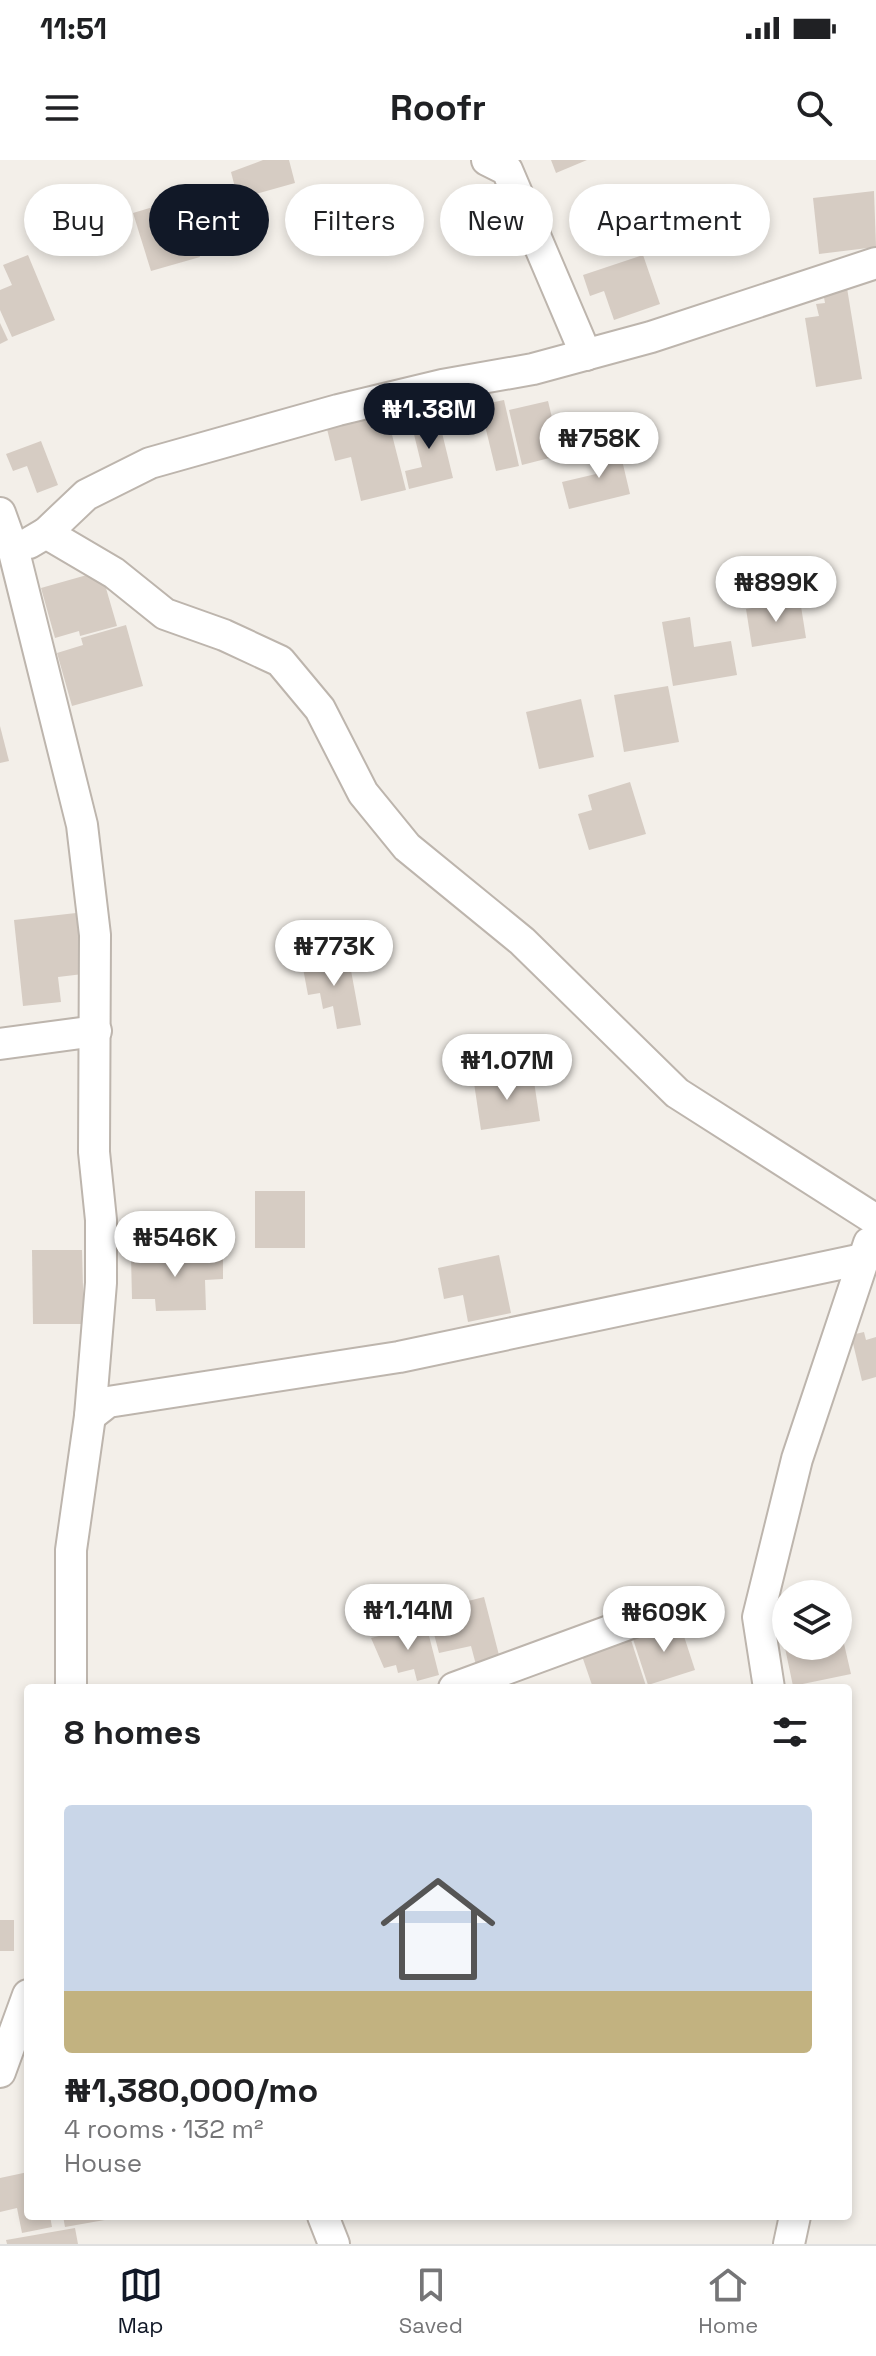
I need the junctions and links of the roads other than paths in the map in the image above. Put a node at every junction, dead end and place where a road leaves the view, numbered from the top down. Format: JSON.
{"nodes":[{"id":1,"x":487,"y":160,"type":"edge"},
{"id":2,"x":876,"y":263,"type":"edge"},
{"id":3,"x":586,"y":355,"type":"junction"},
{"id":4,"x":0,"y":513,"type":"edge"},
{"id":5,"x":46,"y":533,"type":"junction"},
{"id":6,"x":14,"y":552,"type":"junction"},
{"id":7,"x":96,"y":1031,"type":"junction"},
{"id":8,"x":0,"y":1044,"type":"edge"},
{"id":9,"x":876,"y":1222,"type":"edge"},
{"id":10,"x":863,"y":1259,"type":"junction"},
{"id":11,"x":90,"y":1416,"type":"junction"},
{"id":12,"x":695,"y":1605,"type":"dead end"},
{"id":13,"x":71,"y":1684,"type":"edge"},
{"id":14,"x":465,"y":1684,"type":"edge"},
{"id":15,"x":768,"y":1684,"type":"edge"},
{"id":16,"x":24,"y":2006,"type":"edge"},
{"id":17,"x":0,"y":2072,"type":"edge"},
{"id":18,"x":325,"y":2220,"type":"edge"},
{"id":19,"x":794,"y":2220,"type":"edge"},
{"id":20,"x":334,"y":2244,"type":"edge"},
{"id":21,"x":789,"y":2244,"type":"edge"}],
"edges":[{"from":1,"to":3,"type":"street"},
{"from":2,"to":3,"type":"street"},
{"from":3,"to":5,"type":"street"},
{"from":4,"to":6,"type":"street"},
{"from":5,"to":6,"type":"street"},
{"from":5,"to":9,"type":"street"},
{"from":6,"to":7,"type":"street"},
{"from":7,"to":8,"type":"street"},
{"from":7,"to":11,"type":"street"},
{"from":9,"to":10,"type":"street"},
{"from":10,"to":11,"type":"street"},
{"from":10,"to":15,"type":"street"},
{"from":11,"to":13,"type":"street"},
{"from":12,"to":14,"type":"street"},
{"from":16,"to":17,"type":"street"},
{"from":18,"to":20,"type":"street"},
{"from":19,"to":21,"type":"street"}]}
